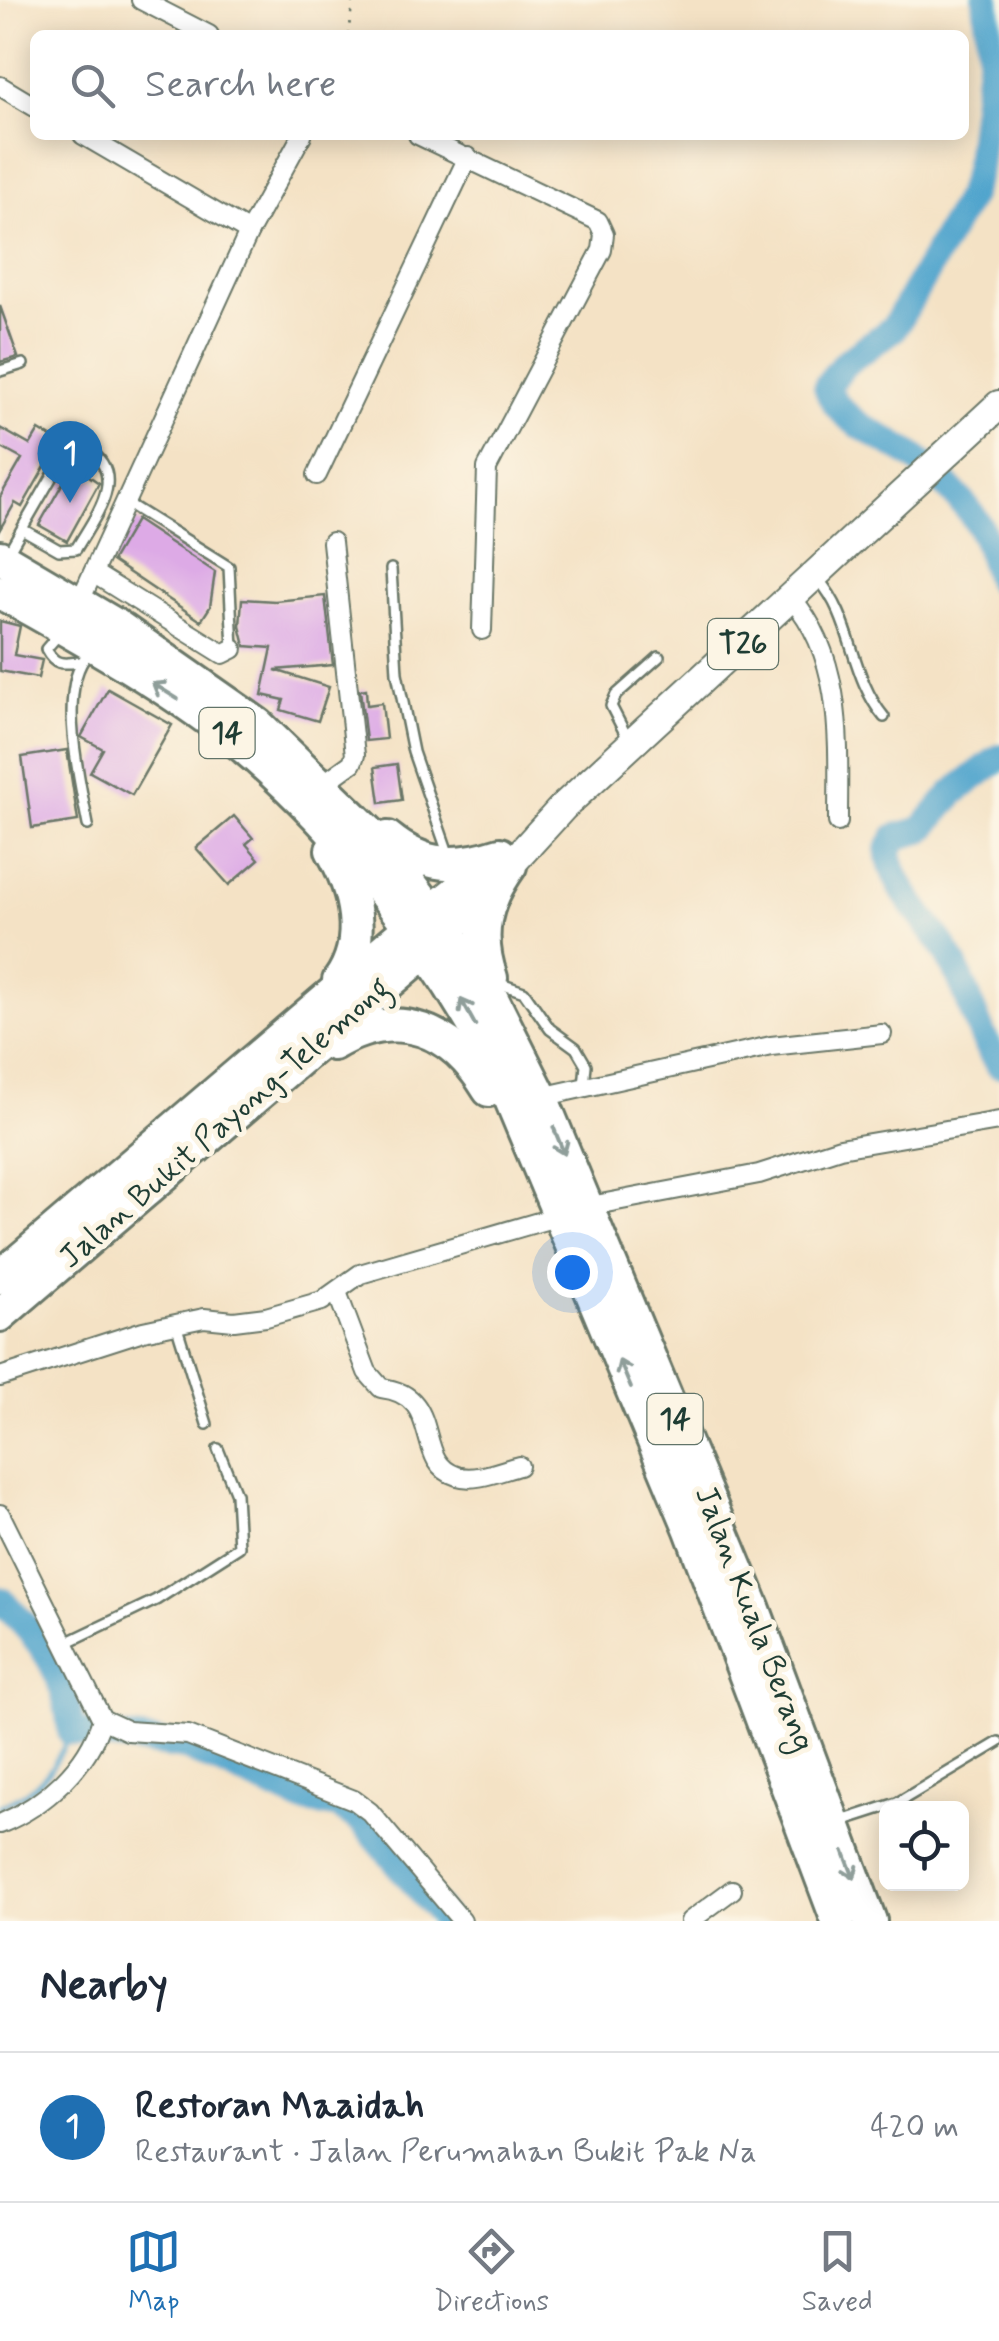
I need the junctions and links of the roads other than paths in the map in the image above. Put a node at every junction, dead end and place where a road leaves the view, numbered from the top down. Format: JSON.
{"nodes":[{"id":1,"x":142,"y":0,"type":"edge"},
{"id":2,"x":199,"y":30,"type":"edge"},
{"id":3,"x":0,"y":86,"type":"edge"},
{"id":4,"x":30,"y":103,"type":"edge"},
{"id":5,"x":93,"y":140,"type":"edge"},
{"id":6,"x":299,"y":140,"type":"edge"},
{"id":7,"x":430,"y":140,"type":"edge"},
{"id":8,"x":468,"y":156,"type":"junction"},
{"id":9,"x":249,"y":232,"type":"junction"},
{"id":10,"x":23,"y":364,"type":"dead end"},
{"id":11,"x":0,"y":371,"type":"edge"},
{"id":12,"x":999,"y":405,"type":"edge"},
{"id":13,"x":317,"y":474,"type":"dead end"},
{"id":14,"x":125,"y":502,"type":"junction"},
{"id":15,"x":22,"y":529,"type":"junction"},
{"id":16,"x":332,"y":542,"type":"dead end"},
{"id":17,"x":76,"y":550,"type":"junction"},
{"id":18,"x":391,"y":569,"type":"dead end"},
{"id":19,"x":2,"y":570,"type":"edge"},
{"id":20,"x":816,"y":576,"type":"junction"},
{"id":21,"x":792,"y":599,"type":"junction"},
{"id":22,"x":76,"y":604,"type":"junction"},
{"id":23,"x":482,"y":630,"type":"dead end"},
{"id":24,"x":107,"y":634,"type":"junction"},
{"id":25,"x":233,"y":649,"type":"joint"},
{"id":26,"x":34,"y":650,"type":"dead end"},
{"id":27,"x":659,"y":658,"type":"dead end"},
{"id":28,"x":884,"y":717,"type":"dead end"},
{"id":29,"x":631,"y":745,"type":"junction"},
{"id":30,"x":313,"y":795,"type":"junction"},
{"id":31,"x":838,"y":822,"type":"dead end"},
{"id":32,"x":88,"y":825,"type":"dead end"},
{"id":33,"x":505,"y":860,"type":"junction"},
{"id":34,"x":452,"y":866,"type":"junction"},
{"id":35,"x":430,"y":929,"type":"junction"},
{"id":36,"x":492,"y":981,"type":"junction"},
{"id":37,"x":328,"y":997,"type":"junction"},
{"id":38,"x":509,"y":1025,"type":"junction"},
{"id":39,"x":882,"y":1034,"type":"dead end"},
{"id":40,"x":584,"y":1086,"type":"junction"},
{"id":41,"x":541,"y":1097,"type":"junction"},
{"id":42,"x":999,"y":1121,"type":"edge"},
{"id":43,"x":220,"y":1128,"type":"junction"},
{"id":44,"x":546,"y":1183,"type":"junction"},
{"id":45,"x":572,"y":1212,"type":"junction"},
{"id":46,"x":0,"y":1276,"type":"edge"},
{"id":47,"x":337,"y":1292,"type":"junction"},
{"id":48,"x":0,"y":1316,"type":"edge"},
{"id":49,"x":176,"y":1324,"type":"junction"},
{"id":50,"x":0,"y":1377,"type":"edge"},
{"id":51,"x":207,"y":1424,"type":"dead end"},
{"id":52,"x":218,"y":1449,"type":"dead end"},
{"id":53,"x":519,"y":1466,"type":"dead end"},
{"id":54,"x":0,"y":1514,"type":"edge"},
{"id":55,"x":66,"y":1643,"type":"junction"},
{"id":56,"x":98,"y":1731,"type":"junction"},
{"id":57,"x":999,"y":1742,"type":"edge"},
{"id":58,"x":833,"y":1822,"type":"junction"},
{"id":59,"x":0,"y":1824,"type":"edge"},
{"id":60,"x":732,"y":1890,"type":"dead end"},
{"id":61,"x":462,"y":1921,"type":"edge"},
{"id":62,"x":690,"y":1921,"type":"edge"},
{"id":63,"x":838,"y":1921,"type":"edge"},
{"id":64,"x":870,"y":1921,"type":"edge"}],
"edges":[{"from":1,"to":2,"type":"street"},
{"from":3,"to":4,"type":"street"},
{"from":5,"to":9,"type":"street"},
{"from":6,"to":9,"type":"street"},
{"from":7,"to":8,"type":"street"},
{"from":8,"to":13,"type":"street"},
{"from":8,"to":23,"type":"street"},
{"from":9,"to":14,"type":"street"},
{"from":10,"to":11,"type":"lane"},
{"from":12,"to":20,"type":"main road","number":"T26"},
{"from":14,"to":22,"type":"street"},
{"from":14,"to":25,"type":"lane"},
{"from":15,"to":17,"type":"lane"},
{"from":15,"to":17,"type":"lane"},
{"from":15,"to":19,"type":"lane"},
{"from":16,"to":30,"type":"street"},
{"from":17,"to":22,"type":"lane"},
{"from":18,"to":34,"type":"lane"},
{"from":19,"to":22,"type":"highway","name":"Jalan Kuala Berang","number":"14"},
{"from":20,"to":21,"type":"main road","number":"T26"},
{"from":20,"to":28,"type":"lane"},
{"from":21,"to":29,"type":"main road","number":"T26"},
{"from":21,"to":31,"type":"street"},
{"from":22,"to":24,"type":"highway","name":"Jalan Kuala Berang","number":"14"},
{"from":22,"to":24,"type":"street"},
{"from":22,"to":26,"type":"lane"},
{"from":24,"to":25,"type":"street"},
{"from":24,"to":30,"type":"highway","name":"Jalan Kuala Berang","number":"14"},
{"from":24,"to":32,"type":"lane"},
{"from":27,"to":29,"type":"lane"},
{"from":29,"to":33,"type":"main road","number":"T26"},
{"from":30,"to":34,"type":"highway"},
{"from":30,"to":35,"type":"highway","name":"Jalan Kuala Berang","number":"14"},
{"from":30,"to":37,"type":"highway"},
{"from":33,"to":34,"type":"highway"},
{"from":33,"to":35,"type":"main road"},
{"from":33,"to":36,"type":"highway"},
{"from":35,"to":37,"type":"highway","name":"Jalan Bukit Payong-Telemong"},
{"from":35,"to":38,"type":"highway","name":"Jalan Kuala Berang","number":"14"},
{"from":35,"to":43,"type":"highway","name":"Jalan Bukit Payong-Telemong"},
{"from":44,"to":35,"type":"highway","name":"Jalan Kuala Berang","number":"14","one_way":true},
{"from":36,"to":38,"type":"highway"},
{"from":36,"to":40,"type":"lane"},
{"from":37,"to":46,"type":"highway","name":"Jalan Bukit Payong-Telemong"},
{"from":38,"to":41,"type":"highway","name":"Jalan Kuala Berang","number":"14"},
{"from":39,"to":40,"type":"street"},
{"from":40,"to":41,"type":"street"},
{"from":41,"to":45,"type":"highway","name":"Jalan Kuala Berang","number":"14","one_way":true},
{"from":42,"to":45,"type":"street"},
{"from":43,"to":44,"type":"highway"},
{"from":43,"to":48,"type":"highway","name":"Jalan Bukit Payong-Telemong"},
{"from":44,"to":45,"type":"highway","name":"Jalan Kuala Berang","number":"14"},
{"from":45,"to":47,"type":"street"},
{"from":45,"to":58,"type":"highway","name":"Jalan Kuala Berang","number":"14"},
{"from":63,"to":45,"type":"highway","name":"Jalan Kuala Berang","number":"14","one_way":true},
{"from":47,"to":49,"type":"street"},
{"from":47,"to":53,"type":"street"},
{"from":49,"to":50,"type":"street"},
{"from":49,"to":51,"type":"lane"},
{"from":52,"to":55,"type":"lane"},
{"from":54,"to":55,"type":"street"},
{"from":55,"to":56,"type":"street"},
{"from":56,"to":59,"type":"street"},
{"from":56,"to":61,"type":"street"},
{"from":57,"to":58,"type":"lane"},
{"from":58,"to":64,"type":"highway","name":"Jalan Kuala Berang","number":"14","one_way":true},
{"from":60,"to":62,"type":"street"}]}
